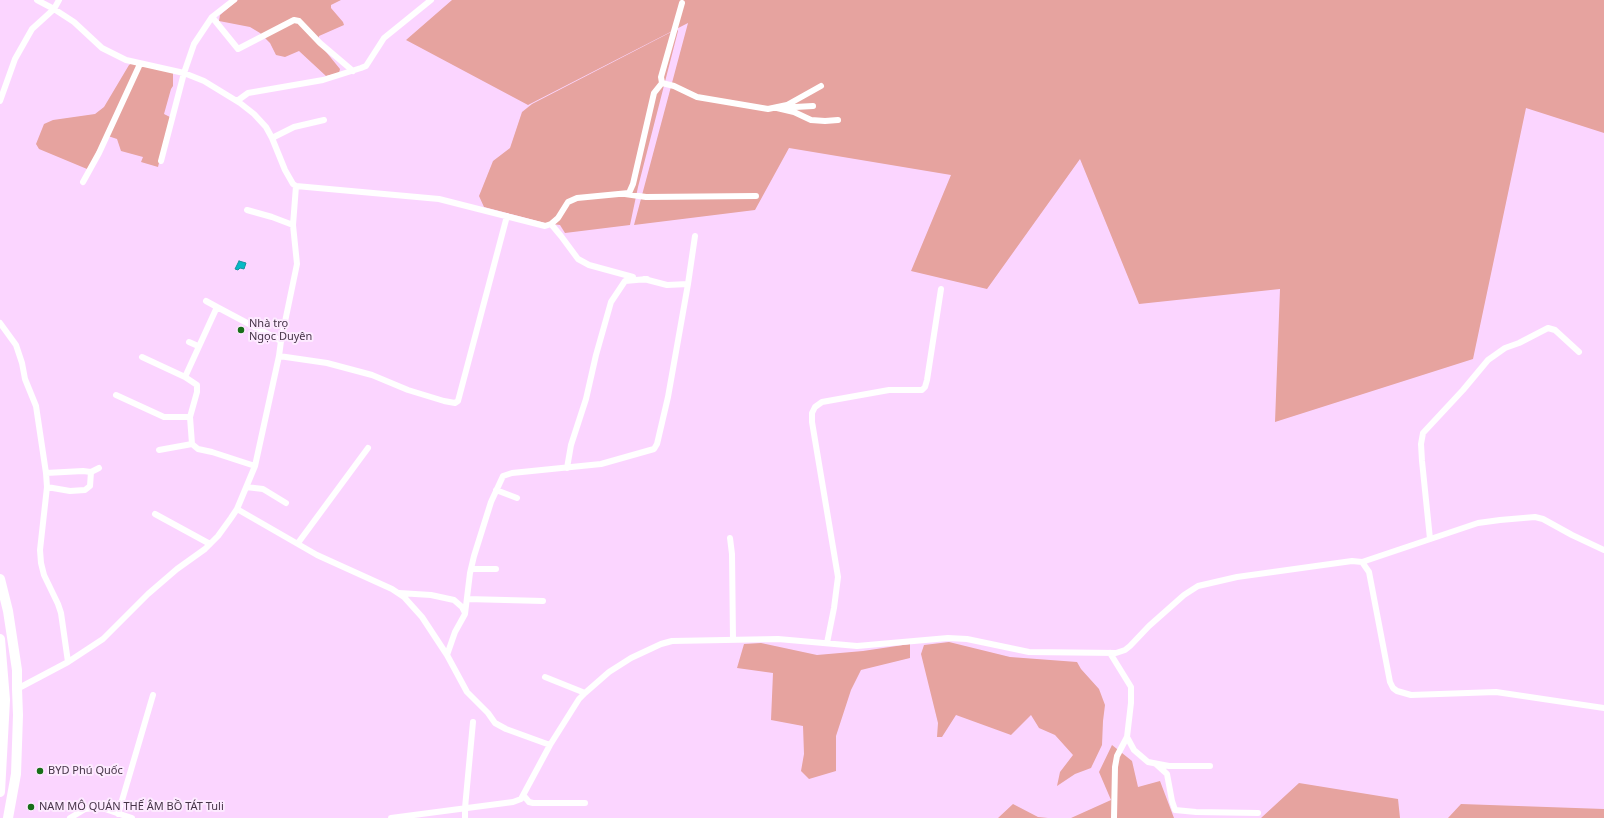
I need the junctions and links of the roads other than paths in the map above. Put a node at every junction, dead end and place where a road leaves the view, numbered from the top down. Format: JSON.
{"nodes":[{"id":1,"x":37,"y":0,"type":"edge"},
{"id":2,"x":59,"y":0,"type":"edge"},
{"id":3,"x":234,"y":0,"type":"edge"},
{"id":4,"x":431,"y":0,"type":"edge"},
{"id":5,"x":682,"y":3,"type":"dead end"},
{"id":6,"x":54,"y":9,"type":"junction"},
{"id":7,"x":212,"y":17,"type":"junction"},
{"id":8,"x":140,"y":64,"type":"junction"},
{"id":9,"x":353,"y":71,"type":"junction"},
{"id":10,"x":184,"y":73,"type":"junction"},
{"id":11,"x":662,"y":83,"type":"junction"},
{"id":12,"x":821,"y":86,"type":"dead end"},
{"id":13,"x":0,"y":101,"type":"edge"},
{"id":14,"x":237,"y":101,"type":"junction"},
{"id":15,"x":812,"y":106,"type":"dead end"},
{"id":16,"x":777,"y":108,"type":"junction"},
{"id":17,"x":324,"y":120,"type":"dead end"},
{"id":18,"x":838,"y":120,"type":"dead end"},
{"id":19,"x":272,"y":138,"type":"junction"},
{"id":20,"x":161,"y":161,"type":"dead end"},
{"id":21,"x":83,"y":182,"type":"dead end"},
{"id":22,"x":296,"y":186,"type":"junction"},
{"id":23,"x":625,"y":194,"type":"junction"},
{"id":24,"x":756,"y":196,"type":"dead end"},
{"id":25,"x":247,"y":210,"type":"dead end"},
{"id":26,"x":507,"y":216,"type":"junction"},
{"id":27,"x":551,"y":224,"type":"junction"},
{"id":28,"x":293,"y":225,"type":"junction"},
{"id":29,"x":695,"y":236,"type":"dead end"},
{"id":30,"x":647,"y":280,"type":"junction"},
{"id":31,"x":688,"y":284,"type":"junction"},
{"id":32,"x":941,"y":289,"type":"dead end"},
{"id":33,"x":206,"y":300,"type":"dead end"},
{"id":34,"x":217,"y":307,"type":"junction"},
{"id":35,"x":0,"y":323,"type":"edge"},
{"id":36,"x":281,"y":341,"type":"junction"},
{"id":37,"x":188,"y":342,"type":"dead end"},
{"id":38,"x":198,"y":346,"type":"junction"},
{"id":39,"x":1578,"y":352,"type":"dead end"},
{"id":40,"x":279,"y":356,"type":"junction"},
{"id":41,"x":142,"y":357,"type":"dead end"},
{"id":42,"x":185,"y":377,"type":"junction"},
{"id":43,"x":116,"y":395,"type":"dead end"},
{"id":44,"x":190,"y":417,"type":"junction"},
{"id":45,"x":192,"y":444,"type":"junction"},
{"id":46,"x":368,"y":448,"type":"dead end"},
{"id":47,"x":159,"y":450,"type":"dead end"},
{"id":48,"x":255,"y":466,"type":"junction"},
{"id":49,"x":99,"y":468,"type":"dead end"},
{"id":50,"x":567,"y":468,"type":"junction"},
{"id":51,"x":91,"y":472,"type":"junction"},
{"id":52,"x":46,"y":473,"type":"junction"},
{"id":53,"x":47,"y":487,"type":"junction"},
{"id":54,"x":246,"y":487,"type":"junction"},
{"id":55,"x":496,"y":490,"type":"junction"},
{"id":56,"x":517,"y":498,"type":"dead end"},
{"id":57,"x":286,"y":503,"type":"dead end"},
{"id":58,"x":237,"y":509,"type":"junction"},
{"id":59,"x":155,"y":514,"type":"dead end"},
{"id":60,"x":730,"y":538,"type":"dead end"},
{"id":61,"x":1430,"y":539,"type":"junction"},
{"id":62,"x":298,"y":543,"type":"junction"},
{"id":63,"x":210,"y":544,"type":"junction"},
{"id":64,"x":1604,"y":550,"type":"edge"},
{"id":65,"x":1362,"y":562,"type":"junction"},
{"id":66,"x":471,"y":569,"type":"junction"},
{"id":67,"x":496,"y":569,"type":"dead end"},
{"id":68,"x":0,"y":579,"type":"edge"},
{"id":69,"x":397,"y":592,"type":"junction"},
{"id":70,"x":467,"y":599,"type":"junction"},
{"id":71,"x":543,"y":601,"type":"dead end"},
{"id":72,"x":465,"y":614,"type":"junction"},
{"id":73,"x":0,"y":639,"type":"edge"},
{"id":74,"x":733,"y":639,"type":"junction"},
{"id":75,"x":827,"y":644,"type":"junction"},
{"id":76,"x":1110,"y":653,"type":"junction"},
{"id":77,"x":447,"y":655,"type":"junction"},
{"id":78,"x":68,"y":662,"type":"junction"},
{"id":79,"x":545,"y":677,"type":"dead end"},
{"id":80,"x":585,"y":693,"type":"junction"},
{"id":81,"x":18,"y":694,"type":"junction"},
{"id":82,"x":153,"y":695,"type":"dead end"},
{"id":83,"x":3,"y":701,"type":"edge"},
{"id":84,"x":1604,"y":708,"type":"edge"},
{"id":85,"x":473,"y":722,"type":"dead end"},
{"id":86,"x":1127,"y":737,"type":"junction"},
{"id":87,"x":550,"y":745,"type":"junction"},
{"id":88,"x":1156,"y":764,"type":"junction"},
{"id":89,"x":1210,"y":766,"type":"dead end"},
{"id":90,"x":0,"y":792,"type":"edge"},
{"id":91,"x":524,"y":796,"type":"junction"},
{"id":92,"x":585,"y":802,"type":"dead end"},
{"id":93,"x":465,"y":808,"type":"junction"},
{"id":94,"x":1209,"y":812,"type":"junction"},
{"id":95,"x":1258,"y":812,"type":"dead end"},
{"id":96,"x":118,"y":814,"type":"junction"},
{"id":97,"x":8,"y":818,"type":"edge"},
{"id":98,"x":70,"y":818,"type":"edge"},
{"id":99,"x":132,"y":818,"type":"edge"},
{"id":100,"x":391,"y":818,"type":"edge"},
{"id":101,"x":465,"y":818,"type":"edge"},
{"id":102,"x":1114,"y":818,"type":"edge"},
{"id":103,"x":1213,"y":818,"type":"edge"}],
"edges":[{"from":1,"to":6,"type":"street"},
{"from":2,"to":6,"type":"street"},
{"from":3,"to":7,"type":"street"},
{"from":4,"to":9,"type":"street"},
{"from":5,"to":11,"type":"street"},
{"from":6,"to":8,"type":"street"},
{"from":6,"to":13,"type":"street"},
{"from":7,"to":9,"type":"street"},
{"from":7,"to":10,"type":"street"},
{"from":8,"to":10,"type":"street"},
{"from":8,"to":21,"type":"street"},
{"from":9,"to":14,"type":"street"},
{"from":10,"to":14,"type":"street"},
{"from":10,"to":20,"type":"street"},
{"from":11,"to":16,"type":"street"},
{"from":11,"to":23,"type":"street"},
{"from":12,"to":16,"type":"street"},
{"from":14,"to":19,"type":"street"},
{"from":15,"to":16,"type":"street"},
{"from":16,"to":18,"type":"street"},
{"from":17,"to":19,"type":"street"},
{"from":19,"to":22,"type":"street"},
{"from":22,"to":26,"type":"street"},
{"from":22,"to":28,"type":"street"},
{"from":23,"to":24,"type":"street"},
{"from":23,"to":27,"type":"street"},
{"from":25,"to":28,"type":"street"},
{"from":26,"to":27,"type":"street"},
{"from":26,"to":40,"type":"street"},
{"from":27,"to":30,"type":"street"},
{"from":28,"to":36,"type":"street"},
{"from":29,"to":31,"type":"street"},
{"from":30,"to":31,"type":"street"},
{"from":30,"to":50,"type":"street"},
{"from":31,"to":50,"type":"street"},
{"from":32,"to":75,"type":"street"},
{"from":33,"to":34,"type":"street"},
{"from":34,"to":36,"type":"street"},
{"from":34,"to":38,"type":"street"},
{"from":35,"to":52,"type":"street"},
{"from":36,"to":40,"type":"street"},
{"from":37,"to":38,"type":"street"},
{"from":38,"to":42,"type":"street"},
{"from":39,"to":61,"type":"street"},
{"from":40,"to":48,"type":"street"},
{"from":41,"to":42,"type":"street"},
{"from":42,"to":44,"type":"street"},
{"from":43,"to":44,"type":"street"},
{"from":44,"to":45,"type":"street"},
{"from":45,"to":47,"type":"street"},
{"from":45,"to":48,"type":"street"},
{"from":46,"to":62,"type":"street"},
{"from":48,"to":54,"type":"street"},
{"from":49,"to":51,"type":"street"},
{"from":50,"to":55,"type":"street"},
{"from":51,"to":52,"type":"street"},
{"from":51,"to":53,"type":"street"},
{"from":52,"to":53,"type":"street"},
{"from":53,"to":78,"type":"street"},
{"from":54,"to":57,"type":"street"},
{"from":54,"to":58,"type":"street"},
{"from":55,"to":56,"type":"street"},
{"from":55,"to":66,"type":"street"},
{"from":58,"to":62,"type":"street"},
{"from":58,"to":63,"type":"street"},
{"from":59,"to":63,"type":"street"},
{"from":60,"to":74,"type":"street"},
{"from":61,"to":64,"type":"street"},
{"from":61,"to":65,"type":"street"},
{"from":62,"to":69,"type":"street"},
{"from":63,"to":78,"type":"street"},
{"from":65,"to":76,"type":"street"},
{"from":65,"to":84,"type":"street"},
{"from":66,"to":67,"type":"street"},
{"from":66,"to":70,"type":"street"},
{"from":68,"to":81,"type":"main road"},
{"from":69,"to":72,"type":"street"},
{"from":69,"to":77,"type":"street"},
{"from":70,"to":71,"type":"street"},
{"from":70,"to":72,"type":"street"},
{"from":72,"to":77,"type":"street"},
{"from":73,"to":83,"type":"main road"},
{"from":74,"to":75,"type":"street"},
{"from":74,"to":80,"type":"street"},
{"from":75,"to":76,"type":"street"},
{"from":76,"to":86,"type":"street"},
{"from":77,"to":87,"type":"street"},
{"from":78,"to":81,"type":"street"},
{"from":79,"to":80,"type":"street"},
{"from":80,"to":87,"type":"street"},
{"from":81,"to":83,"type":"main road"},
{"from":81,"to":97,"type":"main road"},
{"from":82,"to":96,"type":"street"},
{"from":83,"to":90,"type":"main road"},
{"from":85,"to":93,"type":"street"},
{"from":86,"to":88,"type":"street"},
{"from":86,"to":102,"type":"street"},
{"from":87,"to":91,"type":"street"},
{"from":88,"to":89,"type":"street"},
{"from":88,"to":94,"type":"street"},
{"from":91,"to":92,"type":"street"},
{"from":91,"to":93,"type":"street"},
{"from":93,"to":100,"type":"street"},
{"from":93,"to":101,"type":"street"},
{"from":94,"to":95,"type":"street"},
{"from":94,"to":103,"type":"street"},
{"from":96,"to":98,"type":"street"},
{"from":96,"to":99,"type":"street"}]}
